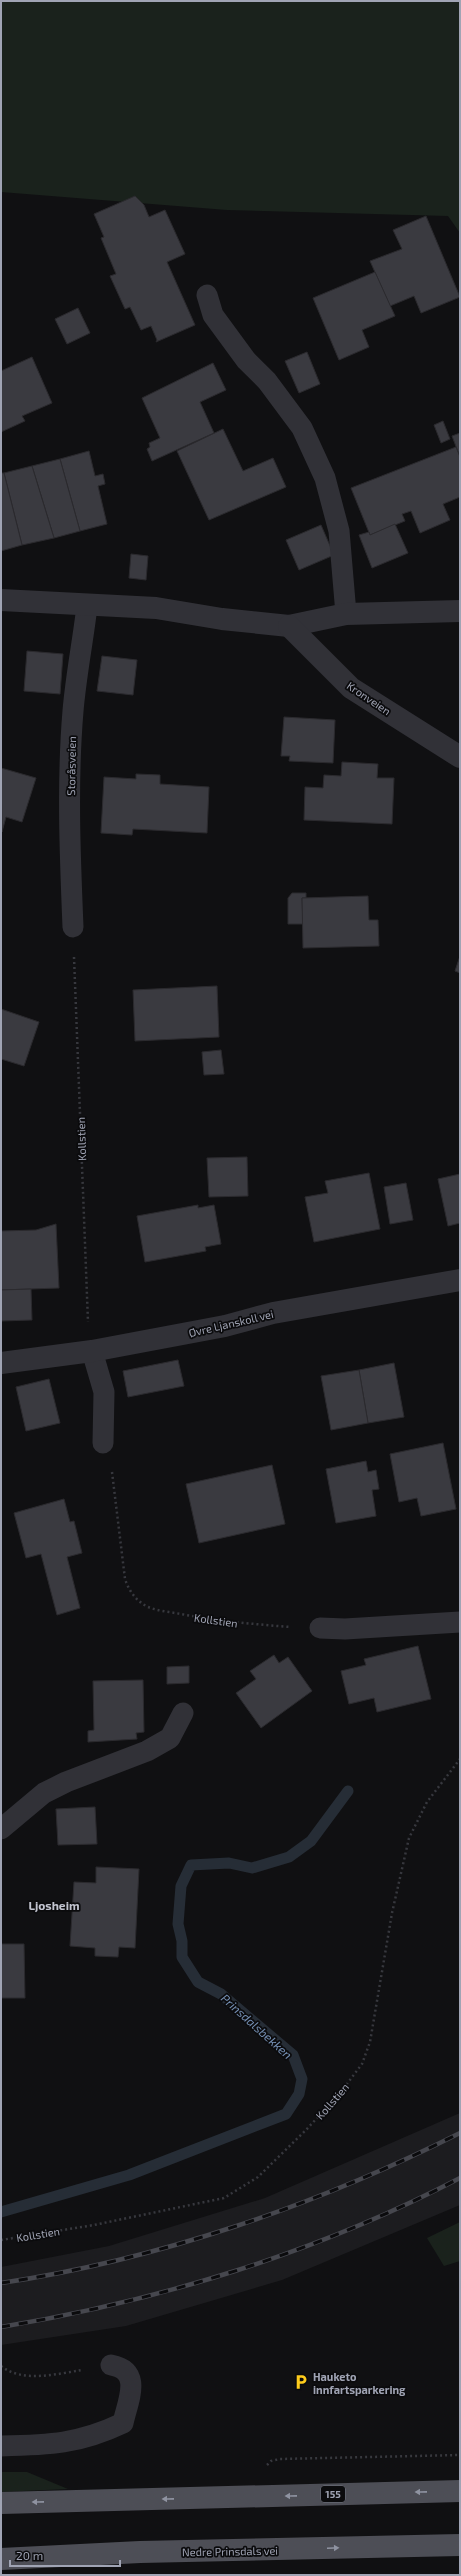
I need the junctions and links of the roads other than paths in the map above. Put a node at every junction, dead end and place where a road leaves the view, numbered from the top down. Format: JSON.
{"nodes":[{"id":1,"x":207,"y":295,"type":"dead end"},
{"id":2,"x":1,"y":600,"type":"edge"},
{"id":3,"x":87,"y":606,"type":"junction"},
{"id":4,"x":460,"y":611,"type":"edge"},
{"id":5,"x":346,"y":614,"type":"junction"},
{"id":6,"x":289,"y":626,"type":"junction"},
{"id":7,"x":460,"y":757,"type":"edge"},
{"id":8,"x":73,"y":927,"type":"road end"},
{"id":9,"x":460,"y":1280,"type":"edge"},
{"id":10,"x":92,"y":1351,"type":"junction"},
{"id":11,"x":1,"y":1363,"type":"edge"},
{"id":12,"x":103,"y":1443,"type":"road end"},
{"id":13,"x":460,"y":1622,"type":"edge"},
{"id":14,"x":320,"y":1628,"type":"road end"},
{"id":15,"x":183,"y":1713,"type":"dead end"},
{"id":16,"x":1,"y":1829,"type":"edge"},
{"id":17,"x":111,"y":2365,"type":"road end"},
{"id":18,"x":1,"y":2446,"type":"edge"},
{"id":19,"x":460,"y":2491,"type":"edge"},
{"id":20,"x":1,"y":2503,"type":"edge"},
{"id":21,"x":460,"y":2545,"type":"edge"},
{"id":22,"x":1,"y":2559,"type":"edge"}],
"edges":[{"from":1,"to":5,"type":"lane"},
{"from":2,"to":3,"type":"street"},
{"from":3,"to":6,"type":"street"},
{"from":3,"to":8,"type":"lane","name":"Storåsveien"},
{"from":4,"to":5,"type":"street"},
{"from":5,"to":6,"type":"street"},
{"from":6,"to":7,"type":"street","name":"Kronveien"},
{"from":9,"to":10,"type":"street","name":"Øvre Ljanskoll vei"},
{"from":10,"to":11,"type":"street","name":"Øvre Ljanskoll vei"},
{"from":10,"to":12,"type":"lane"},
{"from":13,"to":14,"type":"lane"},
{"from":15,"to":16,"type":"lane"},
{"from":17,"to":18,"type":"lane"},
{"from":19,"to":20,"type":"main road","number":"155","one_way":true},
{"from":22,"to":21,"type":"main road","name":"Nedre Prinsdals vei","one_way":true}]}
